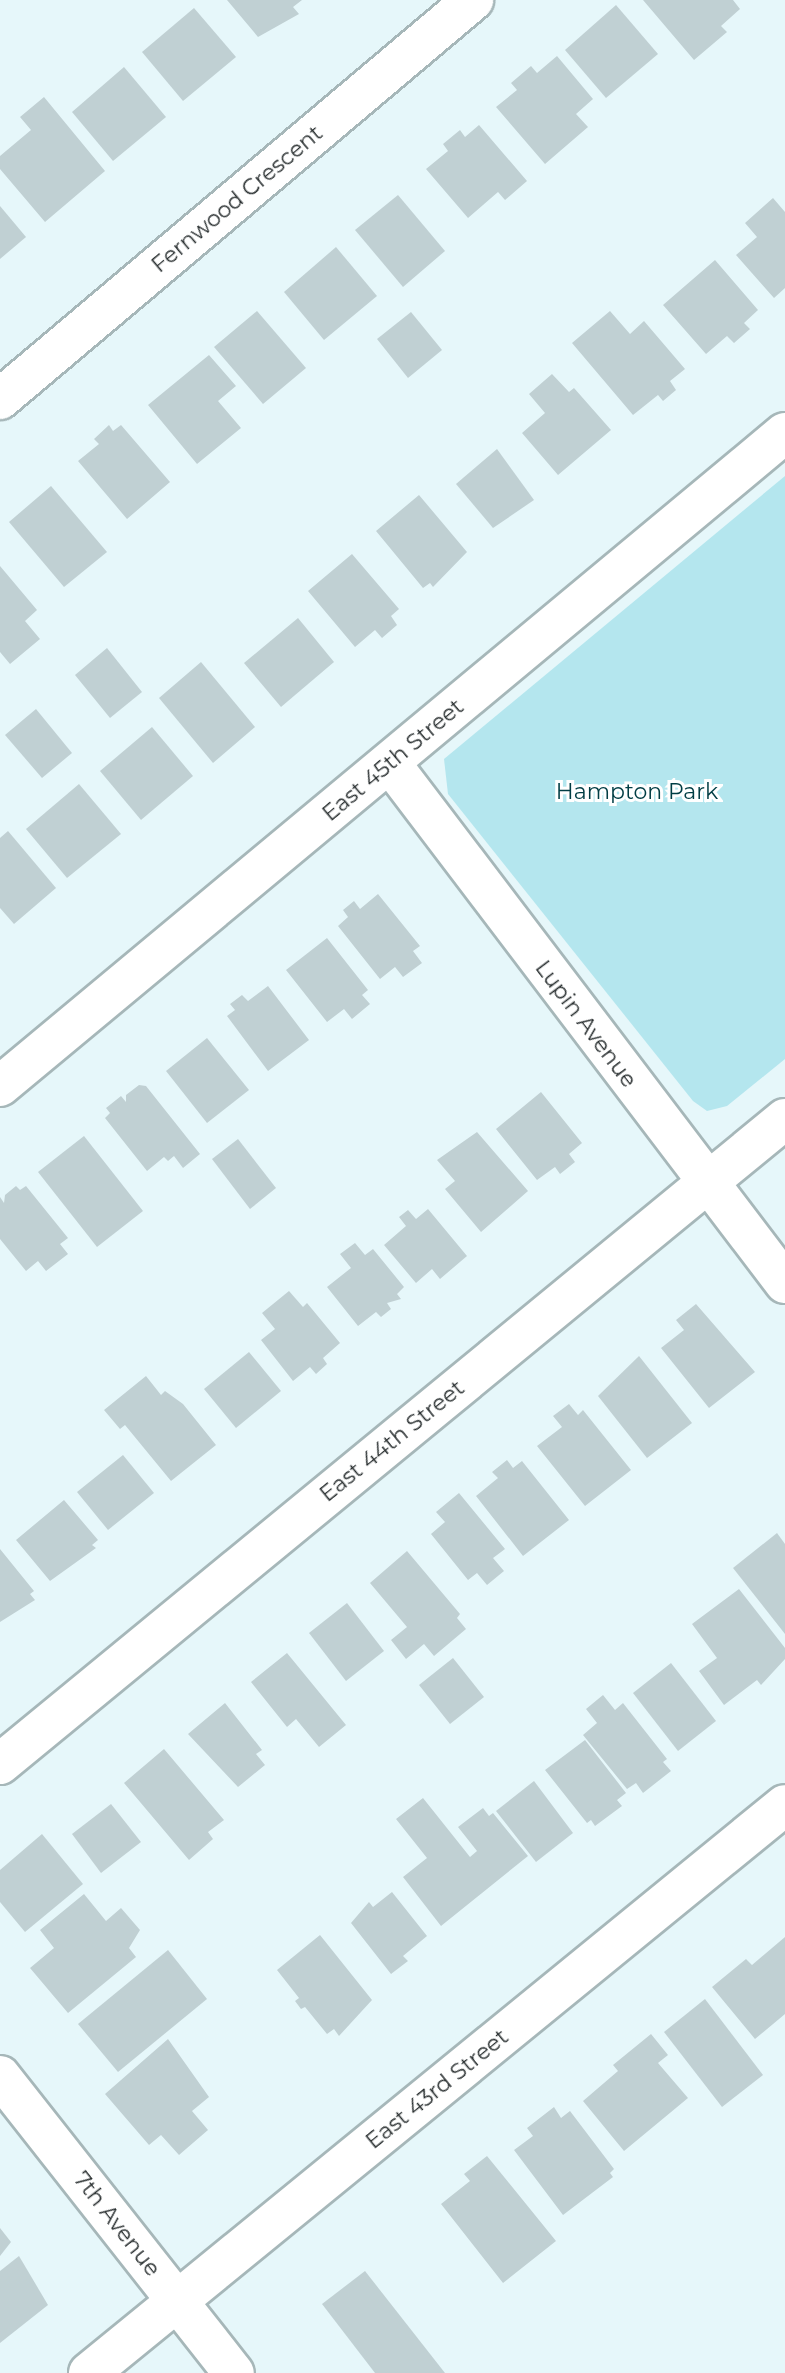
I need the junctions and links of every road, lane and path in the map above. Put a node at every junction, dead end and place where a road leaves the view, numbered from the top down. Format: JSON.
{"nodes":[{"id":1,"x":473,"y":0,"type":"edge"},
{"id":2,"x":0,"y":399,"type":"edge"},
{"id":3,"x":785,"y":433,"type":"edge"},
{"id":4,"x":390,"y":763,"type":"junction"},
{"id":5,"x":4,"y":1076,"type":"edge"},
{"id":6,"x":785,"y":1119,"type":"edge"},
{"id":7,"x":706,"y":1183,"type":"junction"},
{"id":8,"x":785,"y":1283,"type":"edge"},
{"id":9,"x":0,"y":1764,"type":"edge"},
{"id":10,"x":785,"y":1805,"type":"edge"},
{"id":11,"x":0,"y":2076,"type":"edge"},
{"id":12,"x":177,"y":2301,"type":"junction"},
{"id":13,"x":89,"y":2373,"type":"edge"},
{"id":14,"x":234,"y":2373,"type":"edge"}],
"edges":[{"from":1,"to":2,"type":"street","name":"Fernwood Crescent"},
{"from":3,"to":4,"type":"street","name":"East 45th Street"},
{"from":4,"to":5,"type":"street","name":"East 45th Street"},
{"from":4,"to":7,"type":"street","name":"Lupin Avenue"},
{"from":6,"to":7,"type":"street","name":"East 44th Street"},
{"from":7,"to":8,"type":"street","name":"Lupin Avenue"},
{"from":7,"to":9,"type":"street","name":"East 44th Street"},
{"from":10,"to":12,"type":"street","name":"East 43rd Street"},
{"from":11,"to":12,"type":"street","name":"7th Avenue"},
{"from":12,"to":13,"type":"street","name":"East 43rd Street"},
{"from":12,"to":14,"type":"street","name":"7th Avenue"}]}
